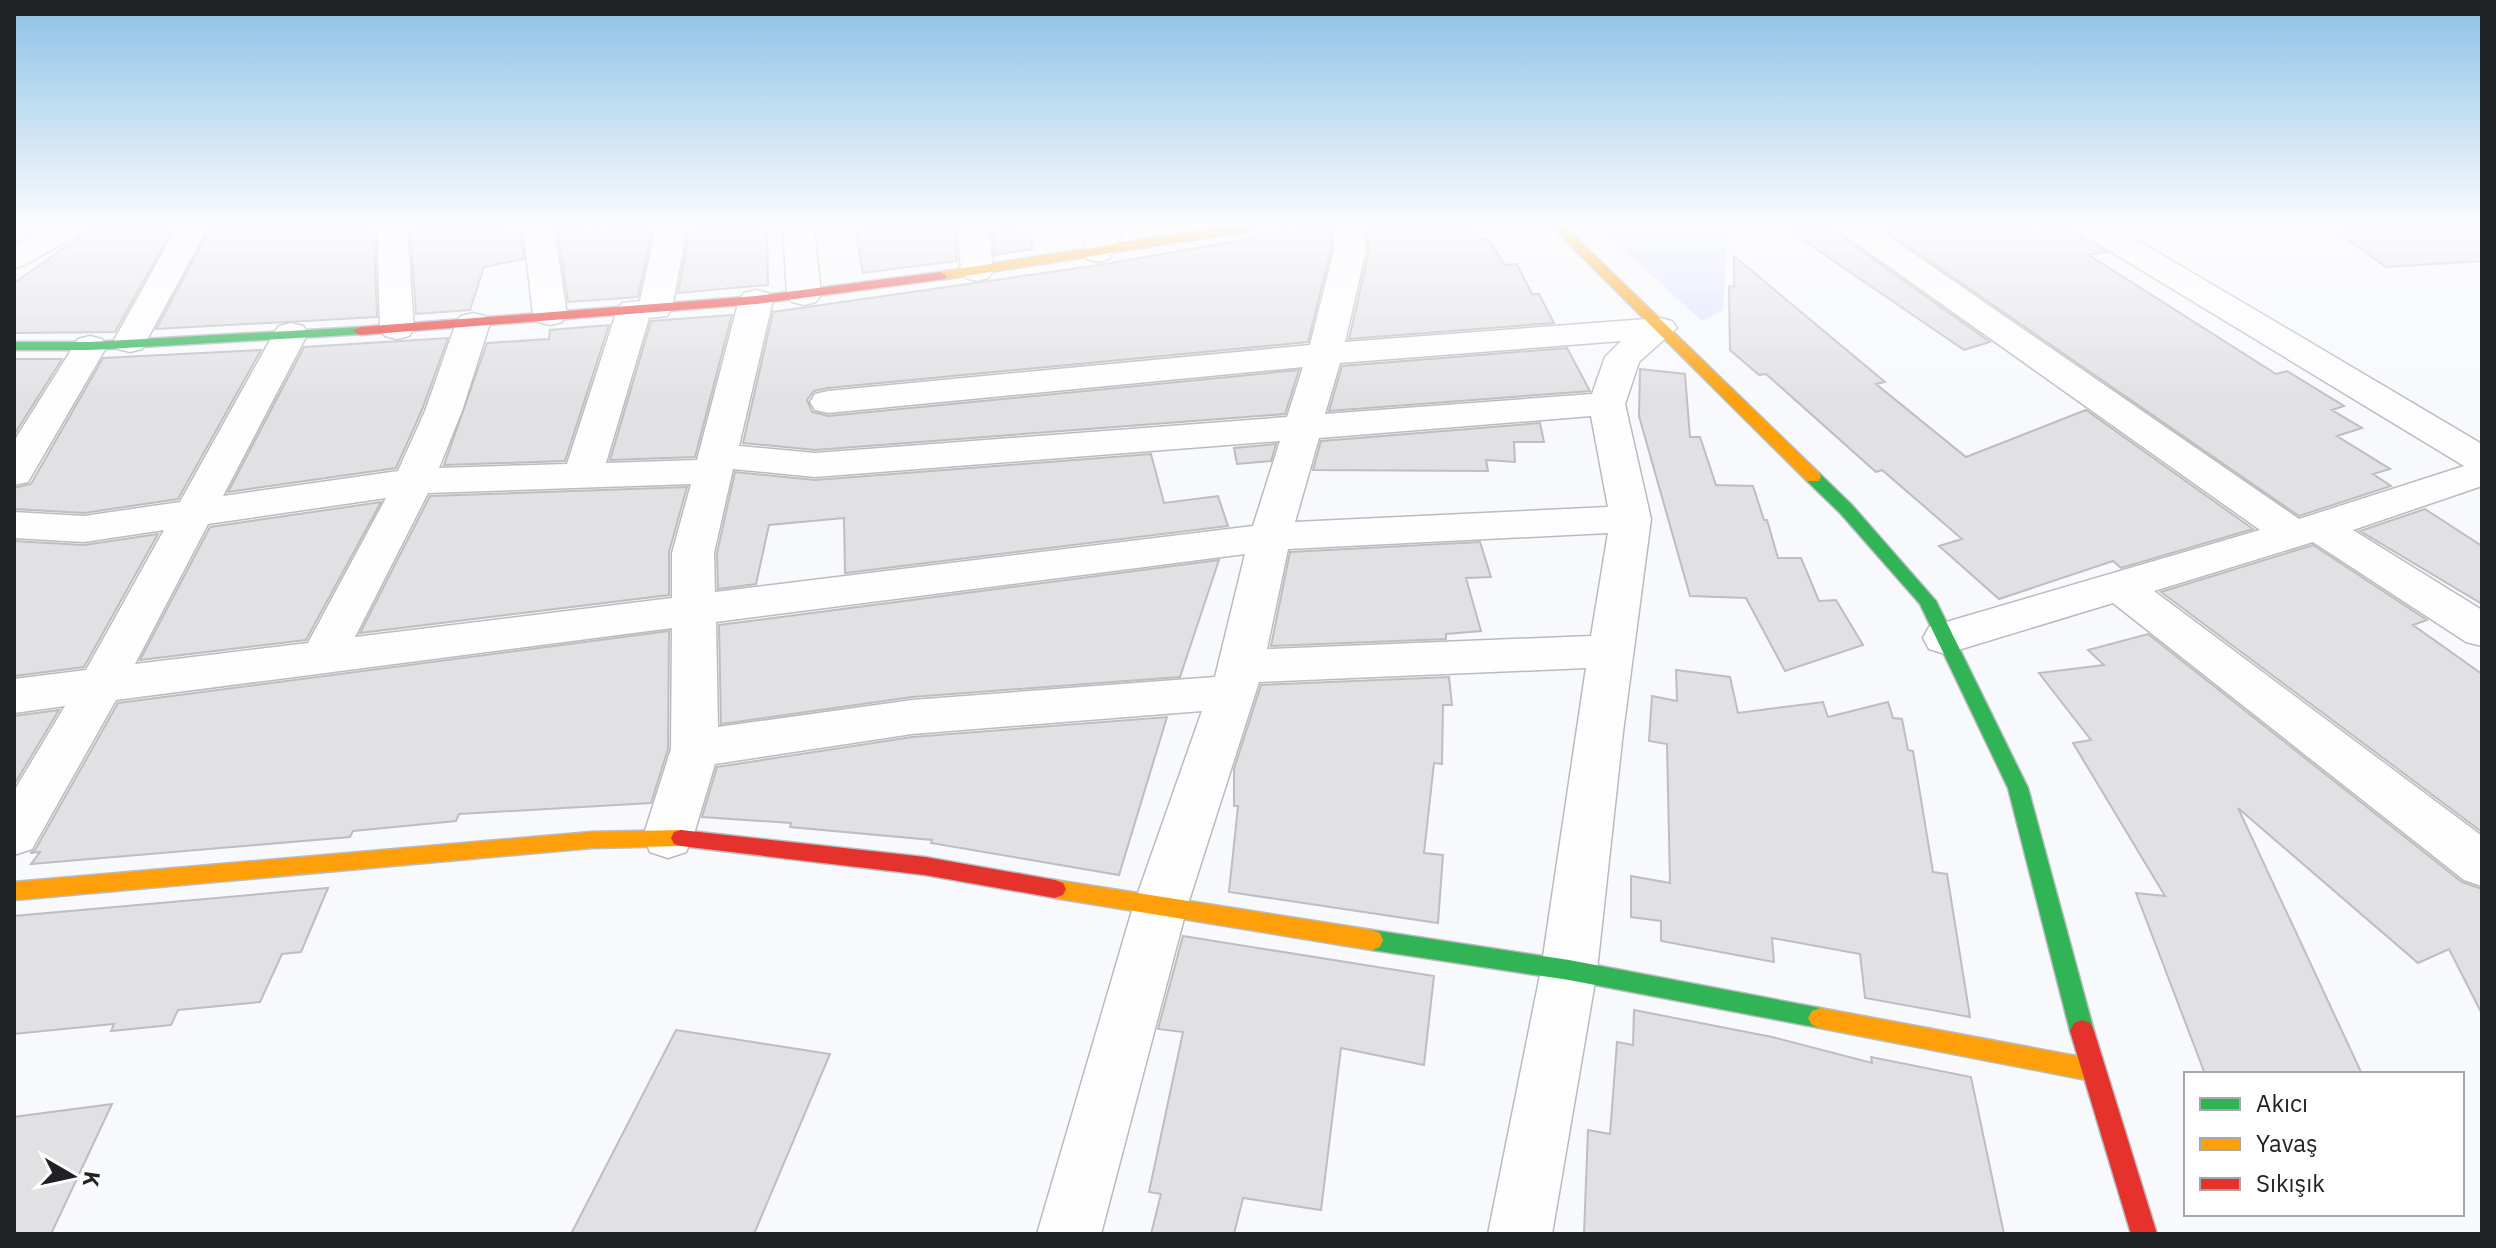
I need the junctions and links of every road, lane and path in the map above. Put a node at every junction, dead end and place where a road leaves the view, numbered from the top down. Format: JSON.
{"nodes":[{"id":1,"x":161,"y":285,"type":"edge"},
{"id":2,"x":395,"y":285,"type":"edge"},
{"id":3,"x":546,"y":285,"type":"edge"},
{"id":4,"x":653,"y":285,"type":"edge"},
{"id":5,"x":803,"y":285,"type":"edge"},
{"id":6,"x":874,"y":285,"type":"edge"},
{"id":7,"x":1342,"y":285,"type":"edge"},
{"id":8,"x":1617,"y":285,"type":"edge"},
{"id":9,"x":1941,"y":285,"type":"edge"},
{"id":10,"x":2190,"y":285,"type":"edge"},
{"id":11,"x":804,"y":295,"type":"junction"},
{"id":12,"x":756,"y":300,"type":"junction"},
{"id":13,"x":645,"y":310,"type":"junction"},
{"id":14,"x":550,"y":315,"type":"junction"},
{"id":15,"x":473,"y":323,"type":"junction"},
{"id":16,"x":1660,"y":328,"type":"junction"},
{"id":17,"x":397,"y":329,"type":"junction"},
{"id":18,"x":291,"y":333,"type":"junction"},
{"id":19,"x":130,"y":342,"type":"junction"},
{"id":20,"x":14,"y":346,"type":"edge"},
{"id":21,"x":90,"y":346,"type":"junction"},
{"id":22,"x":1325,"y":354,"type":"junction"},
{"id":23,"x":828,"y":402,"type":"dead end"},
{"id":24,"x":1607,"y":404,"type":"junction"},
{"id":25,"x":1305,"y":427,"type":"junction"},
{"id":26,"x":2482,"y":460,"type":"edge"},
{"id":27,"x":714,"y":463,"type":"junction"},
{"id":28,"x":14,"y":473,"type":"edge"},
{"id":29,"x":2482,"y":473,"type":"edge"},
{"id":30,"x":583,"y":475,"type":"junction"},
{"id":31,"x":417,"y":481,"type":"junction"},
{"id":32,"x":192,"y":514,"type":"junction"},
{"id":33,"x":1631,"y":519,"type":"junction"},
{"id":34,"x":14,"y":525,"type":"edge"},
{"id":35,"x":2306,"y":530,"type":"junction"},
{"id":36,"x":1270,"y":537,"type":"junction"},
{"id":37,"x":2119,"y":586,"type":"junction"},
{"id":38,"x":695,"y":612,"type":"junction"},
{"id":39,"x":2482,"y":631,"type":"edge"},
{"id":40,"x":1945,"y":638,"type":"junction"},
{"id":41,"x":1612,"y":651,"type":"junction"},
{"id":42,"x":323,"y":656,"type":"junction"},
{"id":43,"x":1237,"y":679,"type":"junction"},
{"id":44,"x":102,"y":683,"type":"junction"},
{"id":45,"x":14,"y":696,"type":"edge"},
{"id":46,"x":695,"y":749,"type":"junction"},
{"id":47,"x":14,"y":835,"type":"edge"},
{"id":48,"x":668,"y":837,"type":"junction"},
{"id":49,"x":2482,"y":865,"type":"edge"},
{"id":50,"x":14,"y":891,"type":"edge"},
{"id":51,"x":1160,"y":907,"type":"junction"},
{"id":52,"x":1569,"y":970,"type":"junction"},
{"id":53,"x":2092,"y":1070,"type":"junction"},
{"id":54,"x":1069,"y":1234,"type":"edge"},
{"id":55,"x":1520,"y":1234,"type":"edge"},
{"id":56,"x":2144,"y":1234,"type":"edge"}],
"edges":[{"from":1,"to":19,"type":"street"},
{"from":2,"to":17,"type":"street"},
{"from":3,"to":14,"type":"street"},
{"from":4,"to":13,"type":"street"},
{"from":5,"to":11,"type":"street"},
{"from":6,"to":11,"type":"main road"},
{"from":7,"to":22,"type":"street"},
{"from":8,"to":16,"type":"main road"},
{"from":9,"to":35,"type":"street"},
{"from":10,"to":26,"type":"street"},
{"from":11,"to":12,"type":"main road"},
{"from":12,"to":13,"type":"main road"},
{"from":12,"to":27,"type":"street"},
{"from":13,"to":14,"type":"main road"},
{"from":13,"to":30,"type":"street"},
{"from":14,"to":15,"type":"main road"},
{"from":15,"to":17,"type":"main road"},
{"from":15,"to":31,"type":"street"},
{"from":16,"to":22,"type":"street"},
{"from":16,"to":24,"type":"street"},
{"from":16,"to":40,"type":"main road"},
{"from":17,"to":18,"type":"main road"},
{"from":18,"to":19,"type":"main road"},
{"from":18,"to":32,"type":"street"},
{"from":19,"to":21,"type":"main road"},
{"from":20,"to":21,"type":"main road"},
{"from":21,"to":28,"type":"street"},
{"from":22,"to":23,"type":"street"},
{"from":22,"to":25,"type":"street"},
{"from":24,"to":25,"type":"street"},
{"from":24,"to":33,"type":"street"},
{"from":25,"to":27,"type":"street"},
{"from":25,"to":36,"type":"street"},
{"from":27,"to":30,"type":"street"},
{"from":27,"to":38,"type":"street"},
{"from":29,"to":35,"type":"street"},
{"from":30,"to":31,"type":"street"},
{"from":31,"to":32,"type":"street"},
{"from":31,"to":42,"type":"street"},
{"from":32,"to":34,"type":"street"},
{"from":32,"to":44,"type":"street"},
{"from":33,"to":36,"type":"street"},
{"from":33,"to":41,"type":"street"},
{"from":35,"to":37,"type":"street"},
{"from":35,"to":39,"type":"street"},
{"from":36,"to":38,"type":"street"},
{"from":36,"to":43,"type":"street"},
{"from":37,"to":40,"type":"street"},
{"from":37,"to":49,"type":"street"},
{"from":38,"to":42,"type":"street"},
{"from":38,"to":46,"type":"street"},
{"from":40,"to":53,"type":"main road"},
{"from":41,"to":43,"type":"street"},
{"from":41,"to":52,"type":"street"},
{"from":42,"to":44,"type":"street"},
{"from":43,"to":46,"type":"street"},
{"from":43,"to":51,"type":"street"},
{"from":44,"to":45,"type":"street"},
{"from":44,"to":47,"type":"street"},
{"from":46,"to":48,"type":"street"},
{"from":48,"to":50,"type":"main road"},
{"from":48,"to":51,"type":"main road"},
{"from":51,"to":52,"type":"main road"},
{"from":51,"to":54,"type":"street"},
{"from":52,"to":53,"type":"main road"},
{"from":52,"to":55,"type":"street"},
{"from":53,"to":56,"type":"main road"}]}
